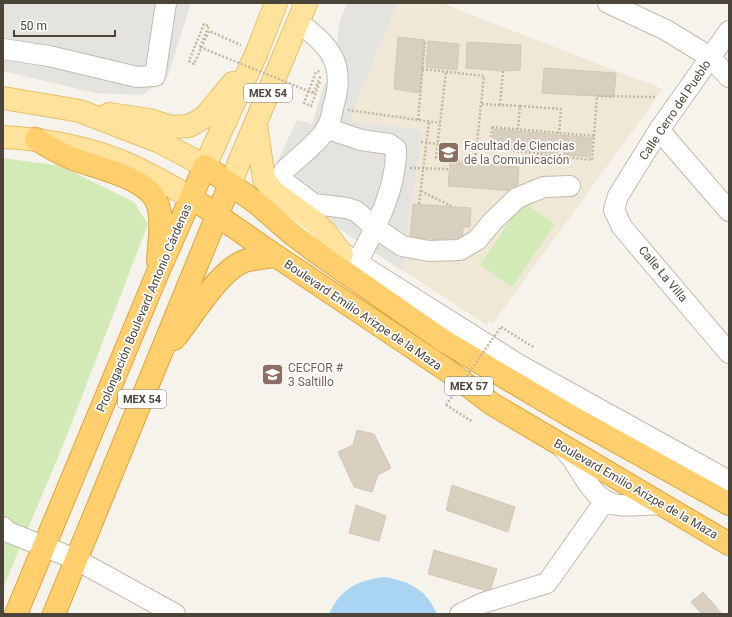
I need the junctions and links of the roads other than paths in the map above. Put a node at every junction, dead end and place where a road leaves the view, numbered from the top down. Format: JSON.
{"nodes":[{"id":1,"x":166,"y":3,"type":"edge"},
{"id":2,"x":276,"y":3,"type":"edge"},
{"id":3,"x":608,"y":3,"type":"edge"},
{"id":4,"x":302,"y":12,"type":"edge"},
{"id":5,"x":729,"y":31,"type":"edge"},
{"id":6,"x":3,"y":49,"type":"edge"},
{"id":7,"x":257,"y":52,"type":"junction"},
{"id":8,"x":710,"y":57,"type":"junction"},
{"id":9,"x":729,"y":77,"type":"edge"},
{"id":10,"x":3,"y":98,"type":"edge"},
{"id":11,"x":80,"y":111,"type":"junction"},
{"id":12,"x":256,"y":122,"type":"junction"},
{"id":13,"x":326,"y":128,"type":"junction"},
{"id":14,"x":660,"y":130,"type":"junction"},
{"id":15,"x":7,"y":136,"type":"edge"},
{"id":16,"x":36,"y":139,"type":"junction"},
{"id":17,"x":205,"y":166,"type":"junction"},
{"id":18,"x":230,"y":184,"type":"junction"},
{"id":19,"x":570,"y":186,"type":"dead end"},
{"id":20,"x":622,"y":190,"type":"joint"},
{"id":21,"x":192,"y":198,"type":"junction"},
{"id":22,"x":258,"y":204,"type":"junction"},
{"id":23,"x":729,"y":211,"type":"edge"},
{"id":24,"x":217,"y":216,"type":"junction"},
{"id":25,"x":374,"y":227,"type":"junction"},
{"id":26,"x":276,"y":256,"type":"junction"},
{"id":27,"x":350,"y":258,"type":"junction"},
{"id":28,"x":158,"y":272,"type":"junction"},
{"id":29,"x":729,"y":353,"type":"edge"},
{"id":30,"x":160,"y":355,"type":"junction"},
{"id":31,"x":451,"y":373,"type":"junction"},
{"id":32,"x":560,"y":445,"type":"junction"},
{"id":33,"x":729,"y":480,"type":"edge"},
{"id":34,"x":605,"y":500,"type":"junction"},
{"id":35,"x":729,"y":504,"type":"edge"},
{"id":36,"x":664,"y":505,"type":"junction"},
{"id":37,"x":729,"y":532,"type":"edge"},
{"id":38,"x":5,"y":534,"type":"edge"},
{"id":39,"x":729,"y":544,"type":"edge"},
{"id":40,"x":43,"y":545,"type":"junction"},
{"id":41,"x":75,"y":559,"type":"junction"},
{"id":42,"x":16,"y":614,"type":"edge"},
{"id":43,"x":54,"y":614,"type":"edge"},
{"id":44,"x":175,"y":614,"type":"edge"},
{"id":45,"x":460,"y":614,"type":"edge"}],
"edges":[{"from":1,"to":6,"type":"street"},
{"from":2,"to":7,"type":"main road","name":"Prolongación Boulevard Antonio Cárdenas","number":"MEX 54"},
{"from":3,"to":8,"type":"street"},
{"from":4,"to":12,"type":"main road","number":"MEX 54"},
{"from":4,"to":13,"type":"street"},
{"from":5,"to":8,"type":"street","name":"Calle Cerro del Pueblo"},
{"from":7,"to":11,"type":"main road"},
{"from":7,"to":17,"type":"main road","name":"Prolongación Boulevard Antonio Cárdenas","number":"MEX 54"},
{"from":8,"to":9,"type":"street"},
{"from":8,"to":14,"type":"street","name":"Calle Cerro del Pueblo"},
{"from":10,"to":11,"type":"main road","name":"Boulevard Emilio Arizpe de la Maza"},
{"from":11,"to":17,"type":"main road","name":"Boulevard Emilio Arizpe de la Maza"},
{"from":12,"to":18,"type":"main road","number":"MEX 54"},
{"from":12,"to":27,"type":"main road"},
{"from":13,"to":25,"type":"street"},
{"from":13,"to":25,"type":"street"},
{"from":14,"to":20,"type":"street","name":"Calle Cerro del Pueblo"},
{"from":14,"to":23,"type":"street"},
{"from":15,"to":16,"type":"main road","name":"Boulevard Emilio Arizpe de la Maza"},
{"from":16,"to":21,"type":"main road","name":"Boulevard Emilio Arizpe de la Maza"},
{"from":16,"to":28,"type":"highway"},
{"from":17,"to":18,"type":"highway","name":"Boulevard Emilio Arizpe de la Maza","number":"MEX 57"},
{"from":17,"to":21,"type":"highway","name":"Prolongación Boulevard Antonio Cárdenas","number":"MEX 54"},
{"from":18,"to":22,"type":"highway","name":"Boulevard Emilio Arizpe de la Maza","number":"MEX 57"},
{"from":18,"to":24,"type":"highway","number":"MEX 54"},
{"from":19,"to":25,"type":"street"},
{"from":20,"to":29,"type":"street","name":"Calle La Villa"},
{"from":21,"to":24,"type":"highway","name":"Boulevard Emilio Arizpe de la Maza","number":"MEX 57"},
{"from":21,"to":28,"type":"highway","name":"Prolongación Boulevard Antonio Cárdenas","number":"MEX 54"},
{"from":22,"to":27,"type":"street"},
{"from":22,"to":35,"type":"highway","name":"Boulevard Emilio Arizpe de la Maza","number":"MEX 57"},
{"from":24,"to":26,"type":"highway","name":"Boulevard Emilio Arizpe de la Maza","number":"MEX 57"},
{"from":24,"to":30,"type":"highway","number":"MEX 54"},
{"from":25,"to":27,"type":"street"},
{"from":26,"to":30,"type":"highway"},
{"from":26,"to":31,"type":"highway","name":"Boulevard Emilio Arizpe de la Maza","number":"MEX 57"},
{"from":27,"to":33,"type":"street"},
{"from":28,"to":40,"type":"highway","name":"Prolongación Boulevard Antonio Cárdenas","number":"MEX 54"},
{"from":30,"to":41,"type":"highway","number":"MEX 54"},
{"from":31,"to":32,"type":"highway","name":"Boulevard Emilio Arizpe de la Maza","number":"MEX 57"},
{"from":31,"to":37,"type":"highway"},
{"from":32,"to":34,"type":"street"},
{"from":32,"to":36,"type":"highway","name":"Boulevard Emilio Arizpe de la Maza","number":"MEX 57"},
{"from":34,"to":36,"type":"street"},
{"from":34,"to":45,"type":"street"},
{"from":36,"to":39,"type":"highway","name":"Boulevard Emilio Arizpe de la Maza","number":"MEX 57"},
{"from":38,"to":40,"type":"street"},
{"from":40,"to":41,"type":"street"},
{"from":40,"to":42,"type":"highway","name":"Prolongación Boulevard Antonio Cárdenas","number":"MEX 54"},
{"from":41,"to":43,"type":"highway","number":"MEX 54"},
{"from":41,"to":44,"type":"street"}]}
